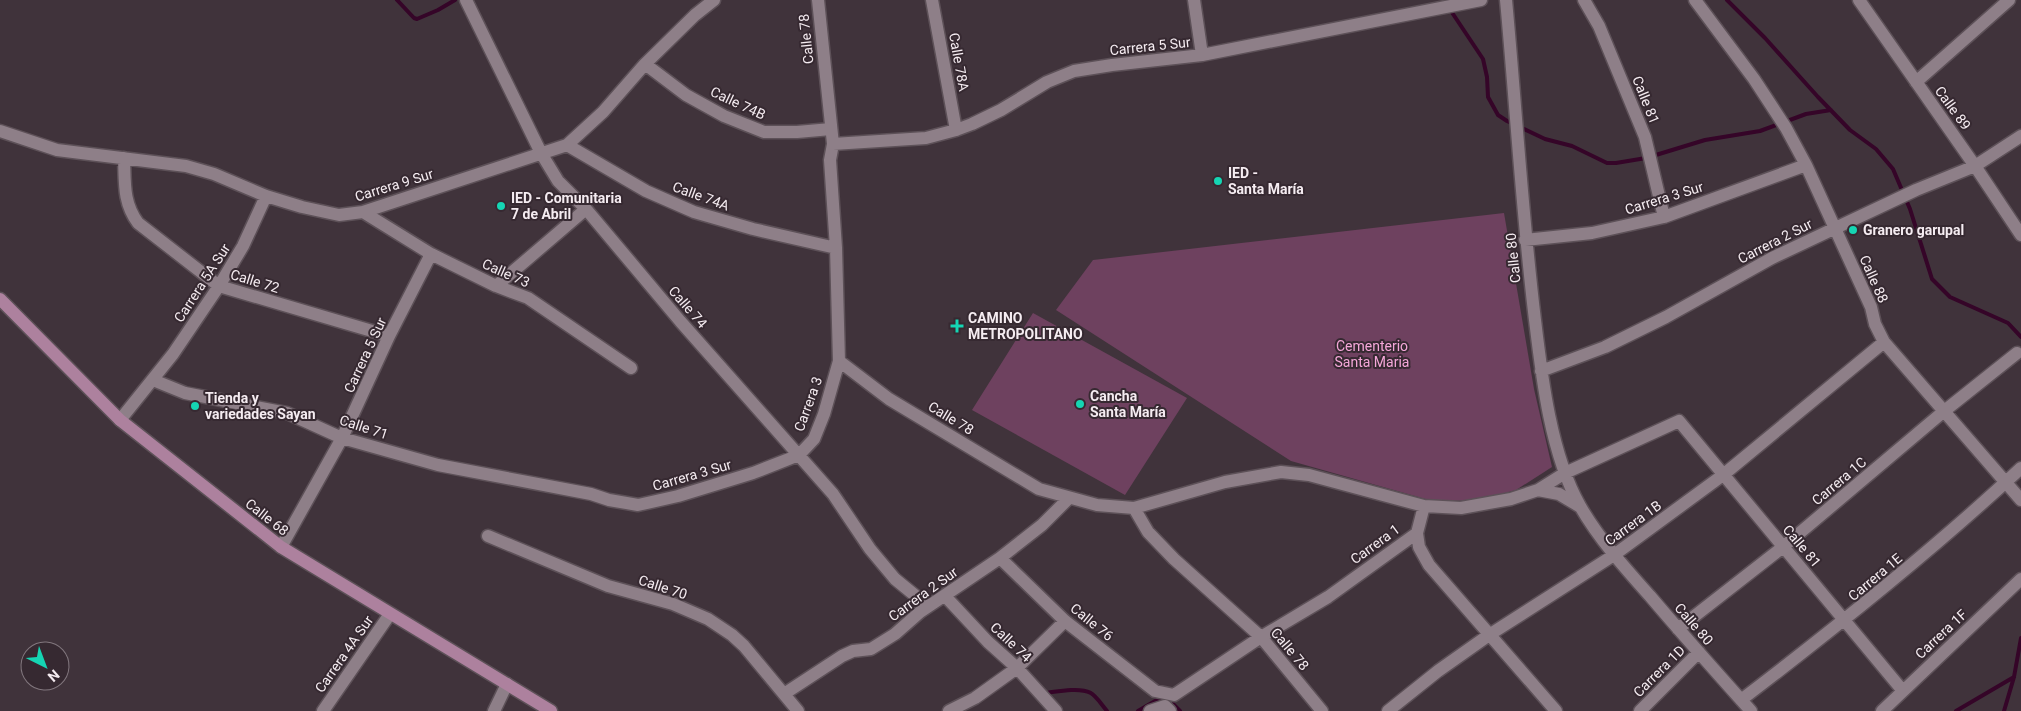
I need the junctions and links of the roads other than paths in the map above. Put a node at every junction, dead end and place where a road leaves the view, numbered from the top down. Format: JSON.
{"nodes":[{"id":1,"x":466,"y":0,"type":"edge"},
{"id":2,"x":714,"y":0,"type":"edge"},
{"id":3,"x":818,"y":0,"type":"edge"},
{"id":4,"x":932,"y":0,"type":"edge"},
{"id":5,"x":1194,"y":0,"type":"edge"},
{"id":6,"x":1480,"y":0,"type":"edge"},
{"id":7,"x":1506,"y":0,"type":"edge"},
{"id":8,"x":1584,"y":0,"type":"edge"},
{"id":9,"x":1695,"y":0,"type":"edge"},
{"id":10,"x":2009,"y":0,"type":"edge"},
{"id":11,"x":1459,"y":2,"type":"edge"},
{"id":12,"x":1862,"y":2,"type":"edge"},
{"id":13,"x":1202,"y":55,"type":"junction"},
{"id":14,"x":645,"y":64,"type":"junction"},
{"id":15,"x":1916,"y":82,"type":"junction"},
{"id":16,"x":831,"y":129,"type":"junction"},
{"id":17,"x":956,"y":130,"type":"junction"},
{"id":18,"x":0,"y":131,"type":"edge"},
{"id":19,"x":2021,"y":136,"type":"edge"},
{"id":20,"x":833,"y":144,"type":"junction"},
{"id":21,"x":567,"y":145,"type":"junction"},
{"id":22,"x":541,"y":153,"type":"junction"},
{"id":23,"x":124,"y":158,"type":"junction"},
{"id":24,"x":1806,"y":165,"type":"junction"},
{"id":25,"x":1976,"y":166,"type":"junction"},
{"id":26,"x":266,"y":196,"type":"junction"},
{"id":27,"x":586,"y":209,"type":"junction"},
{"id":28,"x":363,"y":212,"type":"junction"},
{"id":29,"x":1664,"y":217,"type":"junction"},
{"id":30,"x":1834,"y":228,"type":"junction"},
{"id":31,"x":2021,"y":235,"type":"edge"},
{"id":32,"x":1525,"y":240,"type":"junction"},
{"id":33,"x":836,"y":248,"type":"junction"},
{"id":34,"x":431,"y":254,"type":"junction"},
{"id":35,"x":219,"y":286,"type":"junction"},
{"id":36,"x":496,"y":286,"type":"junction"},
{"id":37,"x":0,"y":299,"type":"edge"},
{"id":38,"x":389,"y":336,"type":"junction"},
{"id":39,"x":1884,"y":342,"type":"junction"},
{"id":40,"x":2017,"y":352,"type":"dead end"},
{"id":41,"x":839,"y":361,"type":"junction"},
{"id":42,"x":631,"y":368,"type":"dead end"},
{"id":43,"x":1541,"y":371,"type":"junction"},
{"id":44,"x":153,"y":380,"type":"junction"},
{"id":45,"x":1943,"y":412,"type":"junction"},
{"id":46,"x":120,"y":420,"type":"junction"},
{"id":47,"x":342,"y":438,"type":"junction"},
{"id":48,"x":799,"y":455,"type":"junction"},
{"id":49,"x":2021,"y":468,"type":"edge"},
{"id":50,"x":1565,"y":473,"type":"junction"},
{"id":51,"x":1723,"y":475,"type":"junction"},
{"id":52,"x":2006,"y":483,"type":"junction"},
{"id":53,"x":1538,"y":490,"type":"junction"},
{"id":54,"x":591,"y":494,"type":"joint"},
{"id":55,"x":1068,"y":498,"type":"junction"},
{"id":56,"x":2021,"y":500,"type":"edge"},
{"id":57,"x":1424,"y":506,"type":"junction"},
{"id":58,"x":1580,"y":507,"type":"junction"},
{"id":59,"x":1134,"y":508,"type":"junction"},
{"id":60,"x":1417,"y":533,"type":"junction"},
{"id":61,"x":488,"y":536,"type":"dead end"},
{"id":62,"x":281,"y":547,"type":"junction"},
{"id":63,"x":1784,"y":548,"type":"junction"},
{"id":64,"x":1614,"y":556,"type":"junction"},
{"id":65,"x":1000,"y":558,"type":"junction"},
{"id":66,"x":2021,"y":579,"type":"edge"},
{"id":67,"x":945,"y":596,"type":"junction"},
{"id":68,"x":928,"y":606,"type":"junction"},
{"id":69,"x":390,"y":614,"type":"junction"},
{"id":70,"x":1846,"y":620,"type":"junction"},
{"id":71,"x":1066,"y":621,"type":"junction"},
{"id":72,"x":1678,"y":629,"type":"junction"},
{"id":73,"x":1489,"y":635,"type":"junction"},
{"id":74,"x":1261,"y":637,"type":"junction"},
{"id":75,"x":1699,"y":652,"type":"junction"},
{"id":76,"x":1018,"y":668,"type":"junction"},
{"id":77,"x":507,"y":684,"type":"junction"},
{"id":78,"x":1903,"y":691,"type":"junction"},
{"id":79,"x":784,"y":694,"type":"junction"},
{"id":80,"x":1174,"y":695,"type":"joint"},
{"id":81,"x":1741,"y":700,"type":"junction"},
{"id":82,"x":1167,"y":708,"type":"edge"},
{"id":83,"x":323,"y":711,"type":"edge"},
{"id":84,"x":494,"y":711,"type":"edge"},
{"id":85,"x":551,"y":711,"type":"edge"},
{"id":86,"x":798,"y":711,"type":"edge"},
{"id":87,"x":949,"y":711,"type":"edge"},
{"id":88,"x":1056,"y":711,"type":"edge"},
{"id":89,"x":1150,"y":711,"type":"edge"},
{"id":90,"x":1322,"y":711,"type":"edge"},
{"id":91,"x":1388,"y":711,"type":"edge"},
{"id":92,"x":1556,"y":711,"type":"edge"},
{"id":93,"x":1640,"y":711,"type":"edge"},
{"id":94,"x":1751,"y":711,"type":"edge"},
{"id":95,"x":1882,"y":711,"type":"edge"}],
"edges":[{"from":1,"to":22,"type":"street","name":"Calle 74"},
{"from":2,"to":14,"type":"street","name":"Carrera 9 Sur"},
{"from":3,"to":16,"type":"street","name":"Calle 78"},
{"from":4,"to":17,"type":"street","name":"Calle 78A"},
{"from":5,"to":13,"type":"street"},
{"from":6,"to":11,"type":"street","name":"Carrera 5 Sur"},
{"from":7,"to":32,"type":"street","name":"Calle 80"},
{"from":8,"to":29,"type":"street","name":"Calle 81"},
{"from":9,"to":24,"type":"street","name":"Calle 88"},
{"from":10,"to":15,"type":"street"},
{"from":11,"to":13,"type":"street","name":"Carrera 5 Sur"},
{"from":12,"to":15,"type":"street","name":"Calle 89"},
{"from":13,"to":17,"type":"street","name":"Carrera 5 Sur"},
{"from":14,"to":16,"type":"street","name":"Calle 74B"},
{"from":14,"to":21,"type":"street","name":"Carrera 9 Sur"},
{"from":15,"to":25,"type":"street","name":"Calle 89"},
{"from":16,"to":20,"type":"street","name":"Calle 78"},
{"from":17,"to":20,"type":"street","name":"Carrera 5 Sur"},
{"from":18,"to":23,"type":"street","name":"Carrera 9 Sur"},
{"from":19,"to":25,"type":"street","name":"Carrera 2 Sur"},
{"from":20,"to":33,"type":"street","name":"Calle 78"},
{"from":21,"to":22,"type":"street","name":"Carrera 9 Sur"},
{"from":21,"to":33,"type":"street","name":"Calle 74A"},
{"from":22,"to":27,"type":"street","name":"Calle 74"},
{"from":22,"to":28,"type":"street","name":"Carrera 9 Sur"},
{"from":23,"to":26,"type":"street","name":"Carrera 9 Sur"},
{"from":23,"to":35,"type":"street","name":"Calle 72"},
{"from":24,"to":29,"type":"street","name":"Carrera 3 Sur"},
{"from":24,"to":30,"type":"street","name":"Calle 88"},
{"from":25,"to":30,"type":"street","name":"Carrera 2 Sur"},
{"from":25,"to":31,"type":"street","name":"Calle 89"},
{"from":26,"to":28,"type":"street","name":"Carrera 9 Sur"},
{"from":26,"to":35,"type":"street","name":"Carrera 5A Sur"},
{"from":27,"to":36,"type":"street"},
{"from":27,"to":48,"type":"street","name":"Calle 74"},
{"from":28,"to":34,"type":"street","name":"Calle 73"},
{"from":29,"to":32,"type":"street","name":"Carrera 3 Sur"},
{"from":30,"to":39,"type":"street","name":"Calle 88"},
{"from":30,"to":43,"type":"street","name":"Carrera 2 Sur"},
{"from":32,"to":43,"type":"street","name":"Calle 80"},
{"from":33,"to":41,"type":"street","name":"Calle 78"},
{"from":34,"to":36,"type":"street","name":"Calle 73"},
{"from":34,"to":38,"type":"street","name":"Carrera 5 Sur"},
{"from":35,"to":38,"type":"street","name":"Calle 72"},
{"from":35,"to":44,"type":"street","name":"Carrera 5A Sur"},
{"from":36,"to":42,"type":"street","name":"Calle 73"},
{"from":37,"to":46,"type":"street","name":"Calle 68"},
{"from":38,"to":47,"type":"street","name":"Carrera 5 Sur"},
{"from":39,"to":45,"type":"street","name":"Calle 88"},
{"from":39,"to":51,"type":"street","name":"Carrera 1B"},
{"from":40,"to":45,"type":"street","name":"Carrera 1C"},
{"from":41,"to":48,"type":"street","name":"Carrera 3"},
{"from":41,"to":55,"type":"street","name":"Calle 78"},
{"from":43,"to":50,"type":"street","name":"Calle 80"},
{"from":44,"to":46,"type":"street"},
{"from":44,"to":47,"type":"street","name":"Calle 71"},
{"from":45,"to":52,"type":"street","name":"Calle 88"},
{"from":45,"to":63,"type":"street","name":"Carrera 1C"},
{"from":46,"to":62,"type":"street","name":"Calle 68"},
{"from":47,"to":54,"type":"street","name":"Calle 71"},
{"from":47,"to":62,"type":"street","name":"Carrera 5 Sur"},
{"from":48,"to":54,"type":"street","name":"Carrera 3 Sur"},
{"from":48,"to":68,"type":"street","name":"Calle 74"},
{"from":49,"to":52,"type":"street","name":"Carrera 1E"},
{"from":50,"to":51,"type":"street","name":"Calle 81"},
{"from":50,"to":53,"type":"street"},
{"from":50,"to":58,"type":"street","name":"Calle 80"},
{"from":51,"to":63,"type":"street","name":"Calle 81"},
{"from":51,"to":64,"type":"street","name":"Carrera 1B"},
{"from":52,"to":56,"type":"street","name":"Calle 88"},
{"from":52,"to":70,"type":"street","name":"Carrera 1E"},
{"from":53,"to":57,"type":"street"},
{"from":53,"to":58,"type":"street","name":"Calle 80"},
{"from":55,"to":59,"type":"street","name":"Calle 78"},
{"from":55,"to":65,"type":"street","name":"Carrera 2 Sur"},
{"from":57,"to":59,"type":"street"},
{"from":57,"to":60,"type":"street","name":"Carrera 1"},
{"from":58,"to":64,"type":"street","name":"Calle 80"},
{"from":59,"to":74,"type":"street","name":"Calle 78"},
{"from":60,"to":73,"type":"street"},
{"from":60,"to":74,"type":"street","name":"Carrera 1"},
{"from":61,"to":79,"type":"street","name":"Calle 70"},
{"from":62,"to":69,"type":"street","name":"Calle 68"},
{"from":63,"to":70,"type":"street","name":"Calle 81"},
{"from":63,"to":72,"type":"street","name":"Carrera 1C"},
{"from":64,"to":72,"type":"street","name":"Calle 80"},
{"from":64,"to":73,"type":"street","name":"Carrera 1B"},
{"from":65,"to":67,"type":"street","name":"Carrera 2 Sur"},
{"from":65,"to":71,"type":"street","name":"Calle 76"},
{"from":66,"to":78,"type":"street","name":"Carrera 1F"},
{"from":67,"to":68,"type":"street","name":"Carrera 2 Sur"},
{"from":67,"to":76,"type":"street","name":"Calle 74"},
{"from":68,"to":79,"type":"street","name":"Carrera 2 Sur"},
{"from":69,"to":77,"type":"street","name":"Calle 68"},
{"from":69,"to":83,"type":"street","name":"Carrera 4A Sur"},
{"from":70,"to":78,"type":"street","name":"Calle 81"},
{"from":70,"to":81,"type":"street","name":"Carrera 1E"},
{"from":71,"to":76,"type":"street"},
{"from":71,"to":80,"type":"street","name":"Calle 76"},
{"from":72,"to":75,"type":"street","name":"Calle 80"},
{"from":73,"to":91,"type":"street","name":"Carrera 1B"},
{"from":73,"to":92,"type":"street"},
{"from":74,"to":80,"type":"street","name":"Carrera 1"},
{"from":74,"to":90,"type":"street","name":"Calle 78"},
{"from":75,"to":81,"type":"street","name":"Calle 80"},
{"from":75,"to":93,"type":"street","name":"Carrera 1D"},
{"from":76,"to":87,"type":"street"},
{"from":76,"to":88,"type":"street","name":"Calle 74"},
{"from":77,"to":84,"type":"street"},
{"from":77,"to":85,"type":"street","name":"Calle 68"},
{"from":78,"to":95,"type":"street","name":"Carrera 1F"},
{"from":79,"to":86,"type":"street","name":"Calle 70"},
{"from":81,"to":94,"type":"street","name":"Calle 80"},
{"from":82,"to":89,"type":"street"}]}
